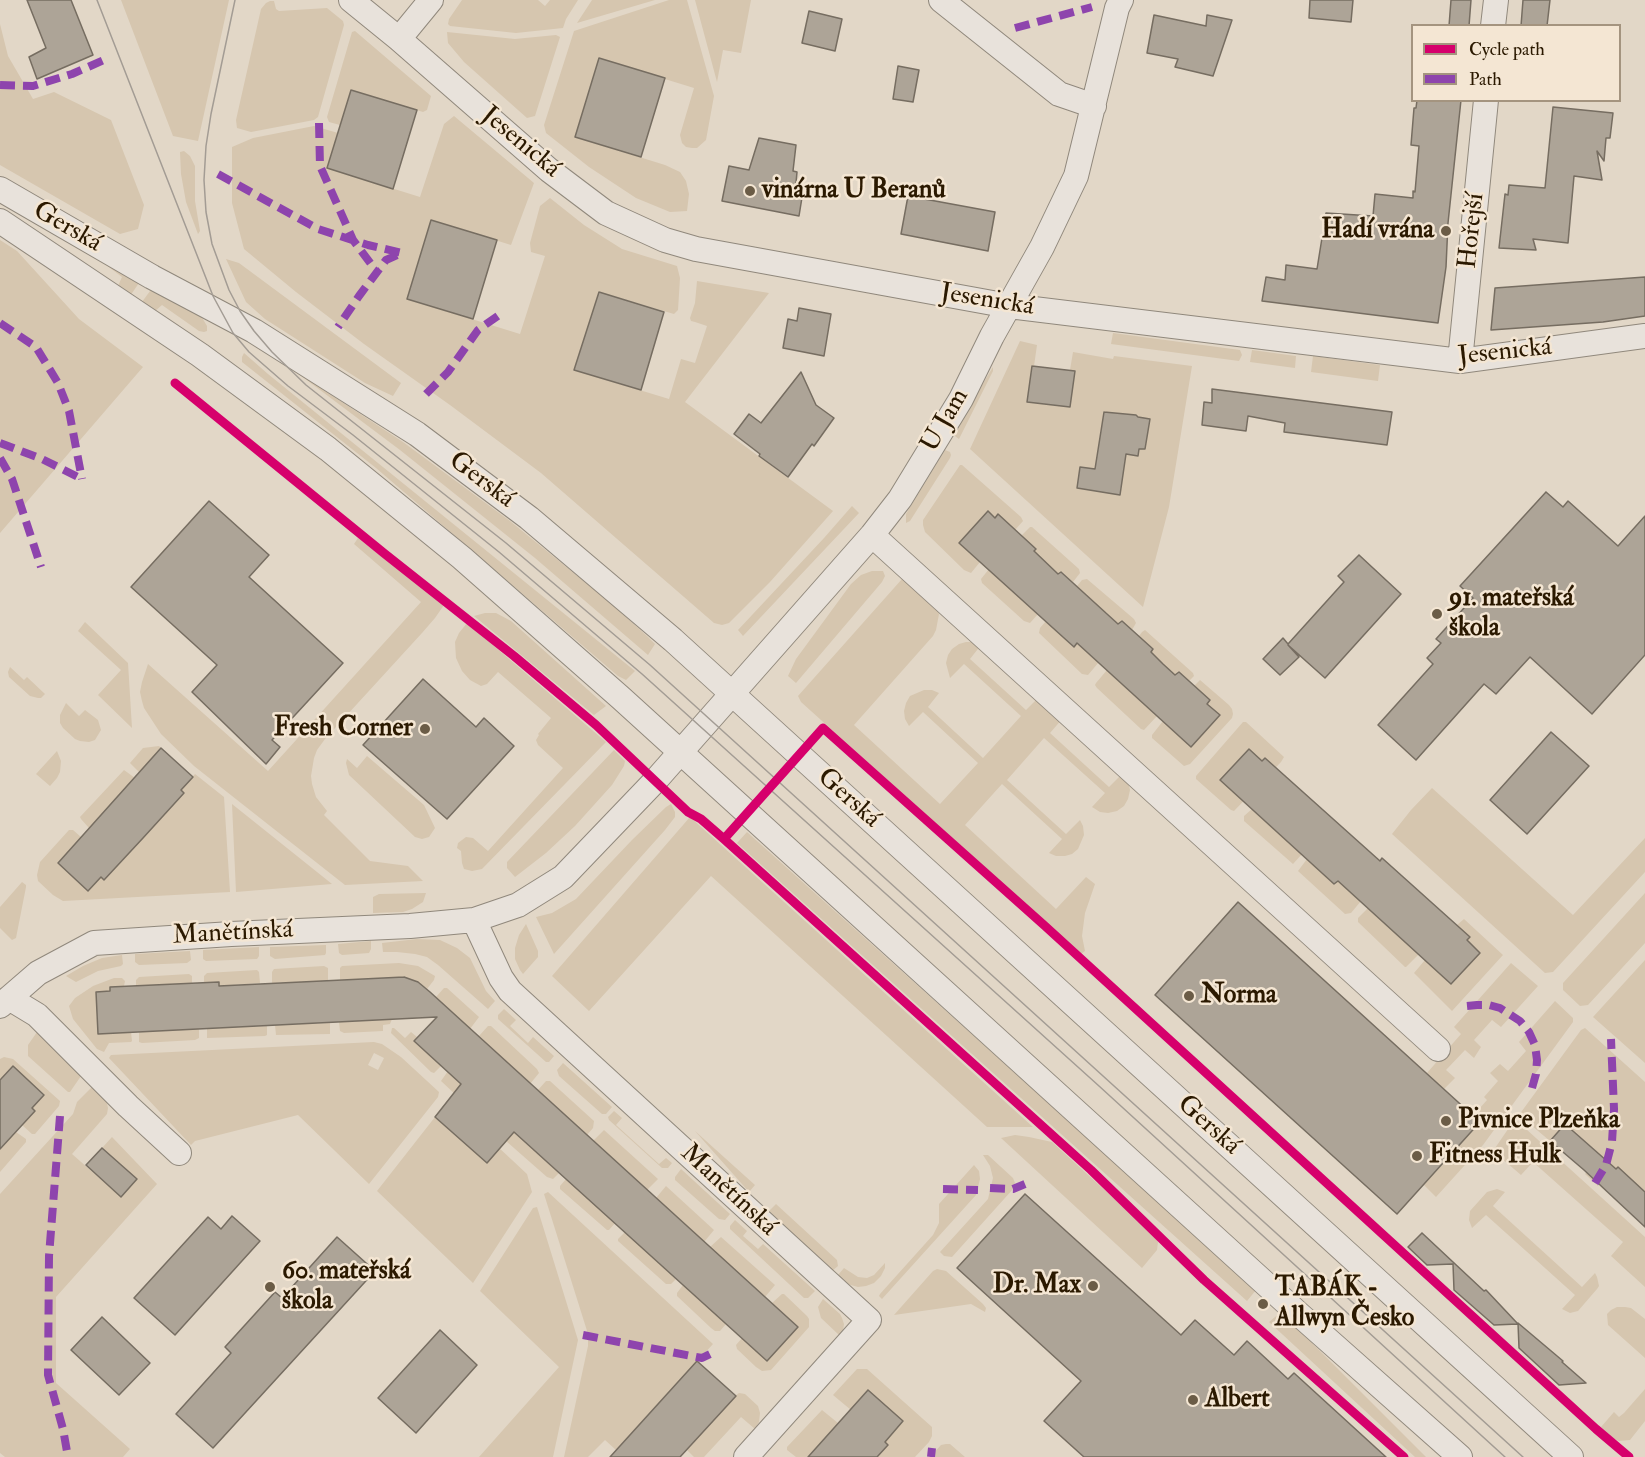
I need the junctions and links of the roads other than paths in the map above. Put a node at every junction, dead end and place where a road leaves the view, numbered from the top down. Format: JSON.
{"nodes":[{"id":1,"x":351,"y":0,"type":"edge"},
{"id":2,"x":431,"y":0,"type":"edge"},
{"id":3,"x":941,"y":0,"type":"edge"},
{"id":4,"x":1121,"y":0,"type":"edge"},
{"id":5,"x":1496,"y":0,"type":"edge"},
{"id":6,"x":1493,"y":24,"type":"edge"},
{"id":7,"x":399,"y":39,"type":"junction"},
{"id":8,"x":1486,"y":102,"type":"edge"},
{"id":9,"x":1094,"y":106,"type":"junction"},
{"id":10,"x":0,"y":189,"type":"edge"},
{"id":11,"x":0,"y":221,"type":"edge"},
{"id":12,"x":1009,"y":306,"type":"junction"},
{"id":13,"x":1645,"y":336,"type":"edge"},
{"id":14,"x":1460,"y":361,"type":"junction"},
{"id":15,"x":872,"y":535,"type":"junction"},
{"id":16,"x":731,"y":694,"type":"junction"},
{"id":17,"x":680,"y":752,"type":"junction"},
{"id":18,"x":474,"y":920,"type":"junction"},
{"id":19,"x":4,"y":1002,"type":"edge"},
{"id":20,"x":1438,"y":1049,"type":"dead end"},
{"id":21,"x":179,"y":1153,"type":"dead end"},
{"id":22,"x":746,"y":1457,"type":"edge"},
{"id":23,"x":1460,"y":1457,"type":"edge"},
{"id":24,"x":1571,"y":1457,"type":"edge"}],
"edges":[{"from":1,"to":7,"type":"street","name":"Jesenická"},
{"from":2,"to":7,"type":"street"},
{"from":3,"to":9,"type":"street"},
{"from":4,"to":9,"type":"street","name":"U Jam"},
{"from":5,"to":6,"type":"street"},
{"from":7,"to":12,"type":"street","name":"Jesenická"},
{"from":8,"to":14,"type":"street","name":"Hořejší"},
{"from":9,"to":12,"type":"street","name":"U Jam"},
{"from":10,"to":16,"type":"street","name":"Gerská"},
{"from":11,"to":17,"type":"street","name":"Gerská"},
{"from":12,"to":14,"type":"street","name":"Jesenická"},
{"from":12,"to":15,"type":"street","name":"U Jam"},
{"from":13,"to":14,"type":"street","name":"Jesenická"},
{"from":15,"to":16,"type":"street","name":"U Jam"},
{"from":15,"to":20,"type":"street"},
{"from":16,"to":17,"type":"street","name":"Manětínská"},
{"from":16,"to":24,"type":"street","name":"Gerská"},
{"from":17,"to":18,"type":"street","name":"Manětínská"},
{"from":17,"to":23,"type":"street","name":"Gerská"},
{"from":18,"to":19,"type":"street","name":"Manětínská"},
{"from":18,"to":22,"type":"street","name":"Manětínská"},
{"from":19,"to":21,"type":"street","name":"Manětínská"}]}
